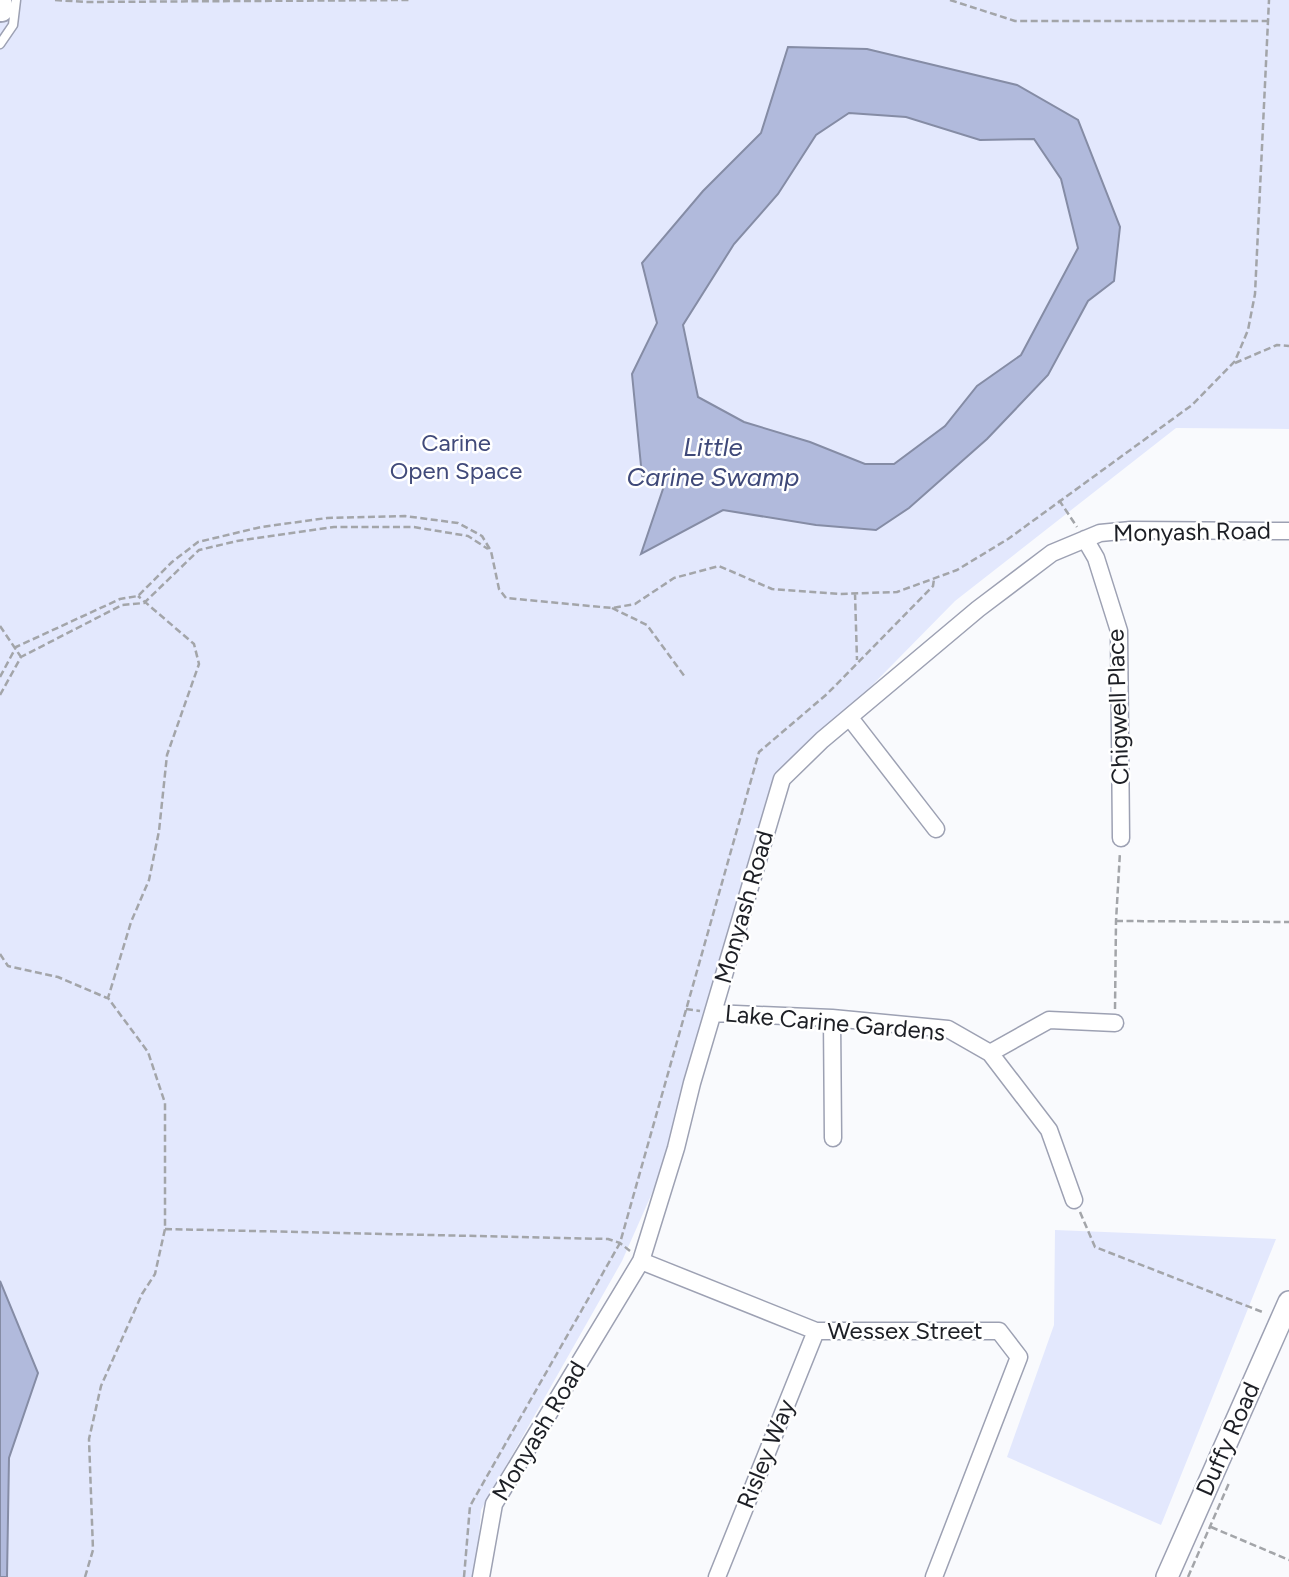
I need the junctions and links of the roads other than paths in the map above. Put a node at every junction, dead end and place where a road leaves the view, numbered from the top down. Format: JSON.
{"nodes":[{"id":1,"x":4,"y":5,"type":"edge"},
{"id":2,"x":0,"y":44,"type":"edge"},
{"id":3,"x":1289,"y":531,"type":"edge"},
{"id":4,"x":1085,"y":539,"type":"junction"},
{"id":5,"x":850,"y":718,"type":"junction"},
{"id":6,"x":936,"y":829,"type":"dead end"},
{"id":7,"x":1121,"y":838,"type":"road end"},
{"id":8,"x":713,"y":1013,"type":"junction"},
{"id":9,"x":832,"y":1018,"type":"junction"},
{"id":10,"x":1115,"y":1023,"type":"road end"},
{"id":11,"x":990,"y":1053,"type":"junction"},
{"id":12,"x":833,"y":1138,"type":"dead end"},
{"id":13,"x":1074,"y":1200,"type":"road end"},
{"id":14,"x":641,"y":1261,"type":"junction"},
{"id":15,"x":1289,"y":1302,"type":"edge"},
{"id":16,"x":816,"y":1331,"type":"junction"},
{"id":17,"x":481,"y":1577,"type":"edge"},
{"id":18,"x":717,"y":1577,"type":"edge"},
{"id":19,"x":934,"y":1577,"type":"edge"},
{"id":20,"x":1167,"y":1577,"type":"edge"}],
"edges":[{"from":1,"to":2,"type":"lane"},
{"from":3,"to":4,"type":"street","name":"Monyash Road"},
{"from":4,"to":5,"type":"street","name":"Monyash Road"},
{"from":4,"to":7,"type":"street","name":"Chigwell Place"},
{"from":5,"to":6,"type":"street"},
{"from":5,"to":8,"type":"street","name":"Monyash Road"},
{"from":8,"to":9,"type":"street","name":"Lake Carine Gardens"},
{"from":8,"to":14,"type":"street","name":"Monyash Road"},
{"from":9,"to":11,"type":"street","name":"Lake Carine Gardens"},
{"from":9,"to":12,"type":"street"},
{"from":10,"to":11,"type":"street"},
{"from":11,"to":13,"type":"street","name":"Lake Carine Gardens"},
{"from":14,"to":16,"type":"street","name":"Wessex Street"},
{"from":14,"to":17,"type":"street","name":"Monyash Road"},
{"from":15,"to":20,"type":"main road","name":"Duffy Road"},
{"from":16,"to":18,"type":"street","name":"Risley Way"},
{"from":16,"to":19,"type":"street","name":"Wessex Street"}]}
